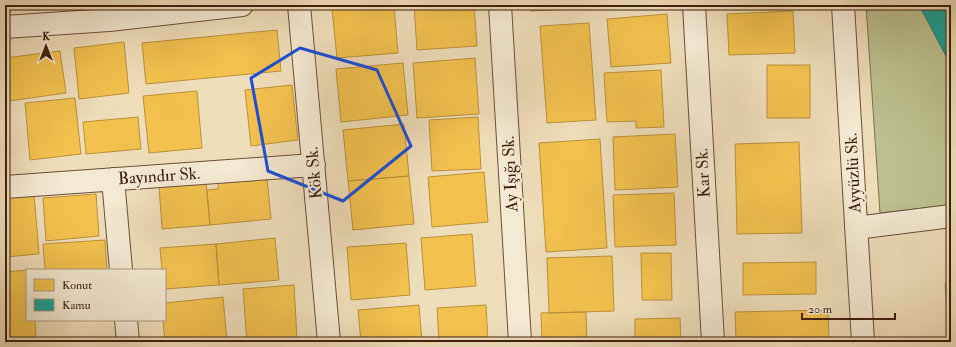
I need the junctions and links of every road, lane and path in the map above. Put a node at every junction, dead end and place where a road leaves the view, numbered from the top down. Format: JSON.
{"nodes":[{"id":1,"x":242,"y":5,"type":"edge"},
{"id":2,"x":299,"y":5,"type":"edge"},
{"id":3,"x":500,"y":5,"type":"edge"},
{"id":4,"x":694,"y":5,"type":"edge"},
{"id":5,"x":843,"y":5,"type":"edge"},
{"id":6,"x":5,"y":27,"type":"edge"},
{"id":7,"x":314,"y":165,"type":"junction"},
{"id":8,"x":113,"y":179,"type":"junction"},
{"id":9,"x":5,"y":187,"type":"edge"},
{"id":10,"x":951,"y":216,"type":"edge"},
{"id":11,"x":856,"y":228,"type":"junction"},
{"id":12,"x":121,"y":269,"type":"edge"},
{"id":13,"x":126,"y":321,"type":"edge"},
{"id":14,"x":128,"y":342,"type":"edge"},
{"id":15,"x":329,"y":342,"type":"edge"},
{"id":16,"x":520,"y":342,"type":"edge"},
{"id":17,"x":712,"y":342,"type":"edge"},
{"id":18,"x":863,"y":342,"type":"edge"}],
"edges":[{"from":1,"to":6,"type":"street"},
{"from":2,"to":7,"type":"street","name":"Kök Sk."},
{"from":3,"to":16,"type":"street","name":"Ay Işığı Sk."},
{"from":4,"to":17,"type":"street","name":"Kar Sk."},
{"from":5,"to":11,"type":"street","name":"Ayyüzlü Sk."},
{"from":7,"to":8,"type":"street","name":"Bayındır Sk."},
{"from":7,"to":15,"type":"street","name":"Kök Sk."},
{"from":8,"to":9,"type":"street","name":"Bayındır Sk."},
{"from":8,"to":12,"type":"street"},
{"from":10,"to":11,"type":"street"},
{"from":11,"to":18,"type":"street","name":"Ayyüzlü Sk."},
{"from":13,"to":14,"type":"street"}]}
